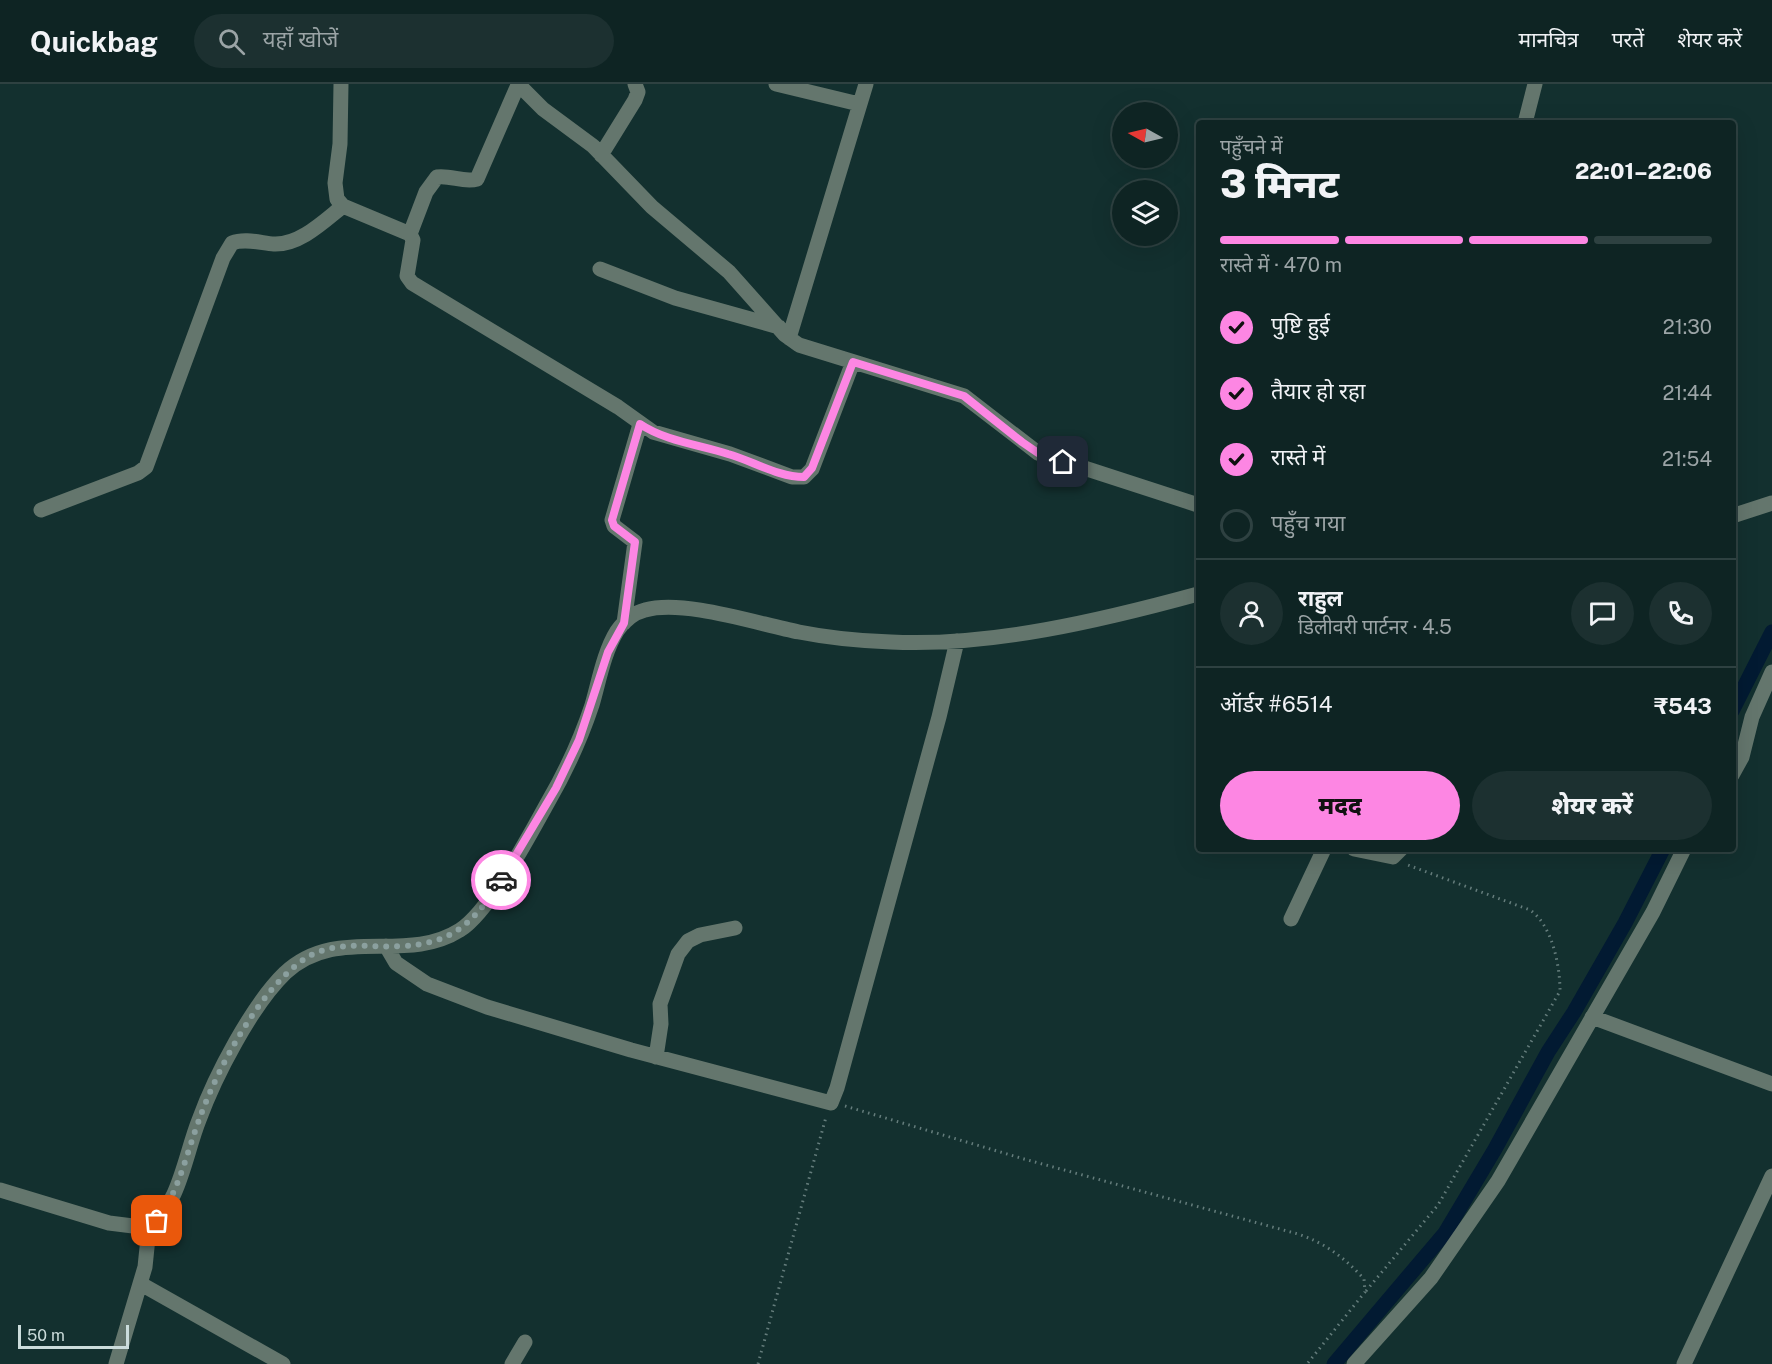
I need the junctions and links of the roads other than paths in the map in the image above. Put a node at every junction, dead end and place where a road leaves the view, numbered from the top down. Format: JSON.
{"nodes":[{"id":1,"x":341,"y":84,"type":"edge"},
{"id":2,"x":518,"y":84,"type":"edge"},
{"id":3,"x":635,"y":84,"type":"edge"},
{"id":4,"x":776,"y":84,"type":"edge"},
{"id":5,"x":866,"y":84,"type":"edge"},
{"id":6,"x":1536,"y":84,"type":"edge"},
{"id":7,"x":859,"y":104,"type":"junction"},
{"id":8,"x":1526,"y":120,"type":"edge"},
{"id":9,"x":601,"y":155,"type":"junction"},
{"id":10,"x":343,"y":206,"type":"junction"},
{"id":11,"x":410,"y":234,"type":"junction"},
{"id":12,"x":600,"y":269,"type":"dead end"},
{"id":13,"x":784,"y":333,"type":"junction"},
{"id":14,"x":853,"y":362,"type":"junction"},
{"id":15,"x":640,"y":424,"type":"junction"},
{"id":16,"x":1772,"y":503,"type":"edge"},
{"id":17,"x":1196,"y":504,"type":"edge"},
{"id":18,"x":41,"y":510,"type":"dead end"},
{"id":19,"x":1736,"y":515,"type":"edge"},
{"id":20,"x":1196,"y":594,"type":"edge"},
{"id":21,"x":624,"y":623,"type":"junction"},
{"id":22,"x":957,"y":641,"type":"junction"},
{"id":23,"x":1772,"y":672,"type":"edge"},
{"id":24,"x":1736,"y":768,"type":"edge"},
{"id":25,"x":1323,"y":852,"type":"edge"},
{"id":26,"x":1683,"y":852,"type":"edge"},
{"id":27,"x":1291,"y":919,"type":"dead end"},
{"id":28,"x":735,"y":928,"type":"dead end"},
{"id":29,"x":386,"y":946,"type":"junction"},
{"id":30,"x":1592,"y":1017,"type":"junction"},
{"id":31,"x":656,"y":1057,"type":"junction"},
{"id":32,"x":1772,"y":1084,"type":"edge"},
{"id":33,"x":1772,"y":1176,"type":"edge"},
{"id":34,"x":0,"y":1190,"type":"edge"},
{"id":35,"x":149,"y":1228,"type":"junction"},
{"id":36,"x":141,"y":1284,"type":"junction"},
{"id":37,"x":525,"y":1342,"type":"dead end"},
{"id":38,"x":116,"y":1364,"type":"edge"},
{"id":39,"x":283,"y":1364,"type":"edge"},
{"id":40,"x":512,"y":1364,"type":"edge"},
{"id":41,"x":1354,"y":1364,"type":"edge"},
{"id":42,"x":1684,"y":1364,"type":"edge"}],
"edges":[{"from":1,"to":10,"type":"street"},
{"from":2,"to":9,"type":"street"},
{"from":2,"to":11,"type":"street"},
{"from":3,"to":9,"type":"street"},
{"from":4,"to":7,"type":"street"},
{"from":5,"to":7,"type":"street"},
{"from":6,"to":8,"type":"street"},
{"from":7,"to":13,"type":"street"},
{"from":9,"to":13,"type":"street"},
{"from":10,"to":11,"type":"street"},
{"from":10,"to":18,"type":"street"},
{"from":11,"to":15,"type":"street"},
{"from":12,"to":13,"type":"street"},
{"from":13,"to":14,"type":"street"},
{"from":14,"to":15,"type":"street"},
{"from":14,"to":17,"type":"street"},
{"from":15,"to":21,"type":"street"},
{"from":16,"to":19,"type":"street"},
{"from":20,"to":22,"type":"street"},
{"from":21,"to":22,"type":"street"},
{"from":21,"to":29,"type":"street"},
{"from":22,"to":31,"type":"street"},
{"from":23,"to":24,"type":"street"},
{"from":25,"to":27,"type":"street"},
{"from":26,"to":30,"type":"street"},
{"from":28,"to":31,"type":"street"},
{"from":29,"to":31,"type":"street"},
{"from":29,"to":35,"type":"street"},
{"from":30,"to":32,"type":"street"},
{"from":30,"to":41,"type":"street"},
{"from":33,"to":42,"type":"street"},
{"from":34,"to":35,"type":"street"},
{"from":35,"to":36,"type":"street"},
{"from":36,"to":38,"type":"street"},
{"from":36,"to":39,"type":"street"},
{"from":37,"to":40,"type":"street"}]}
